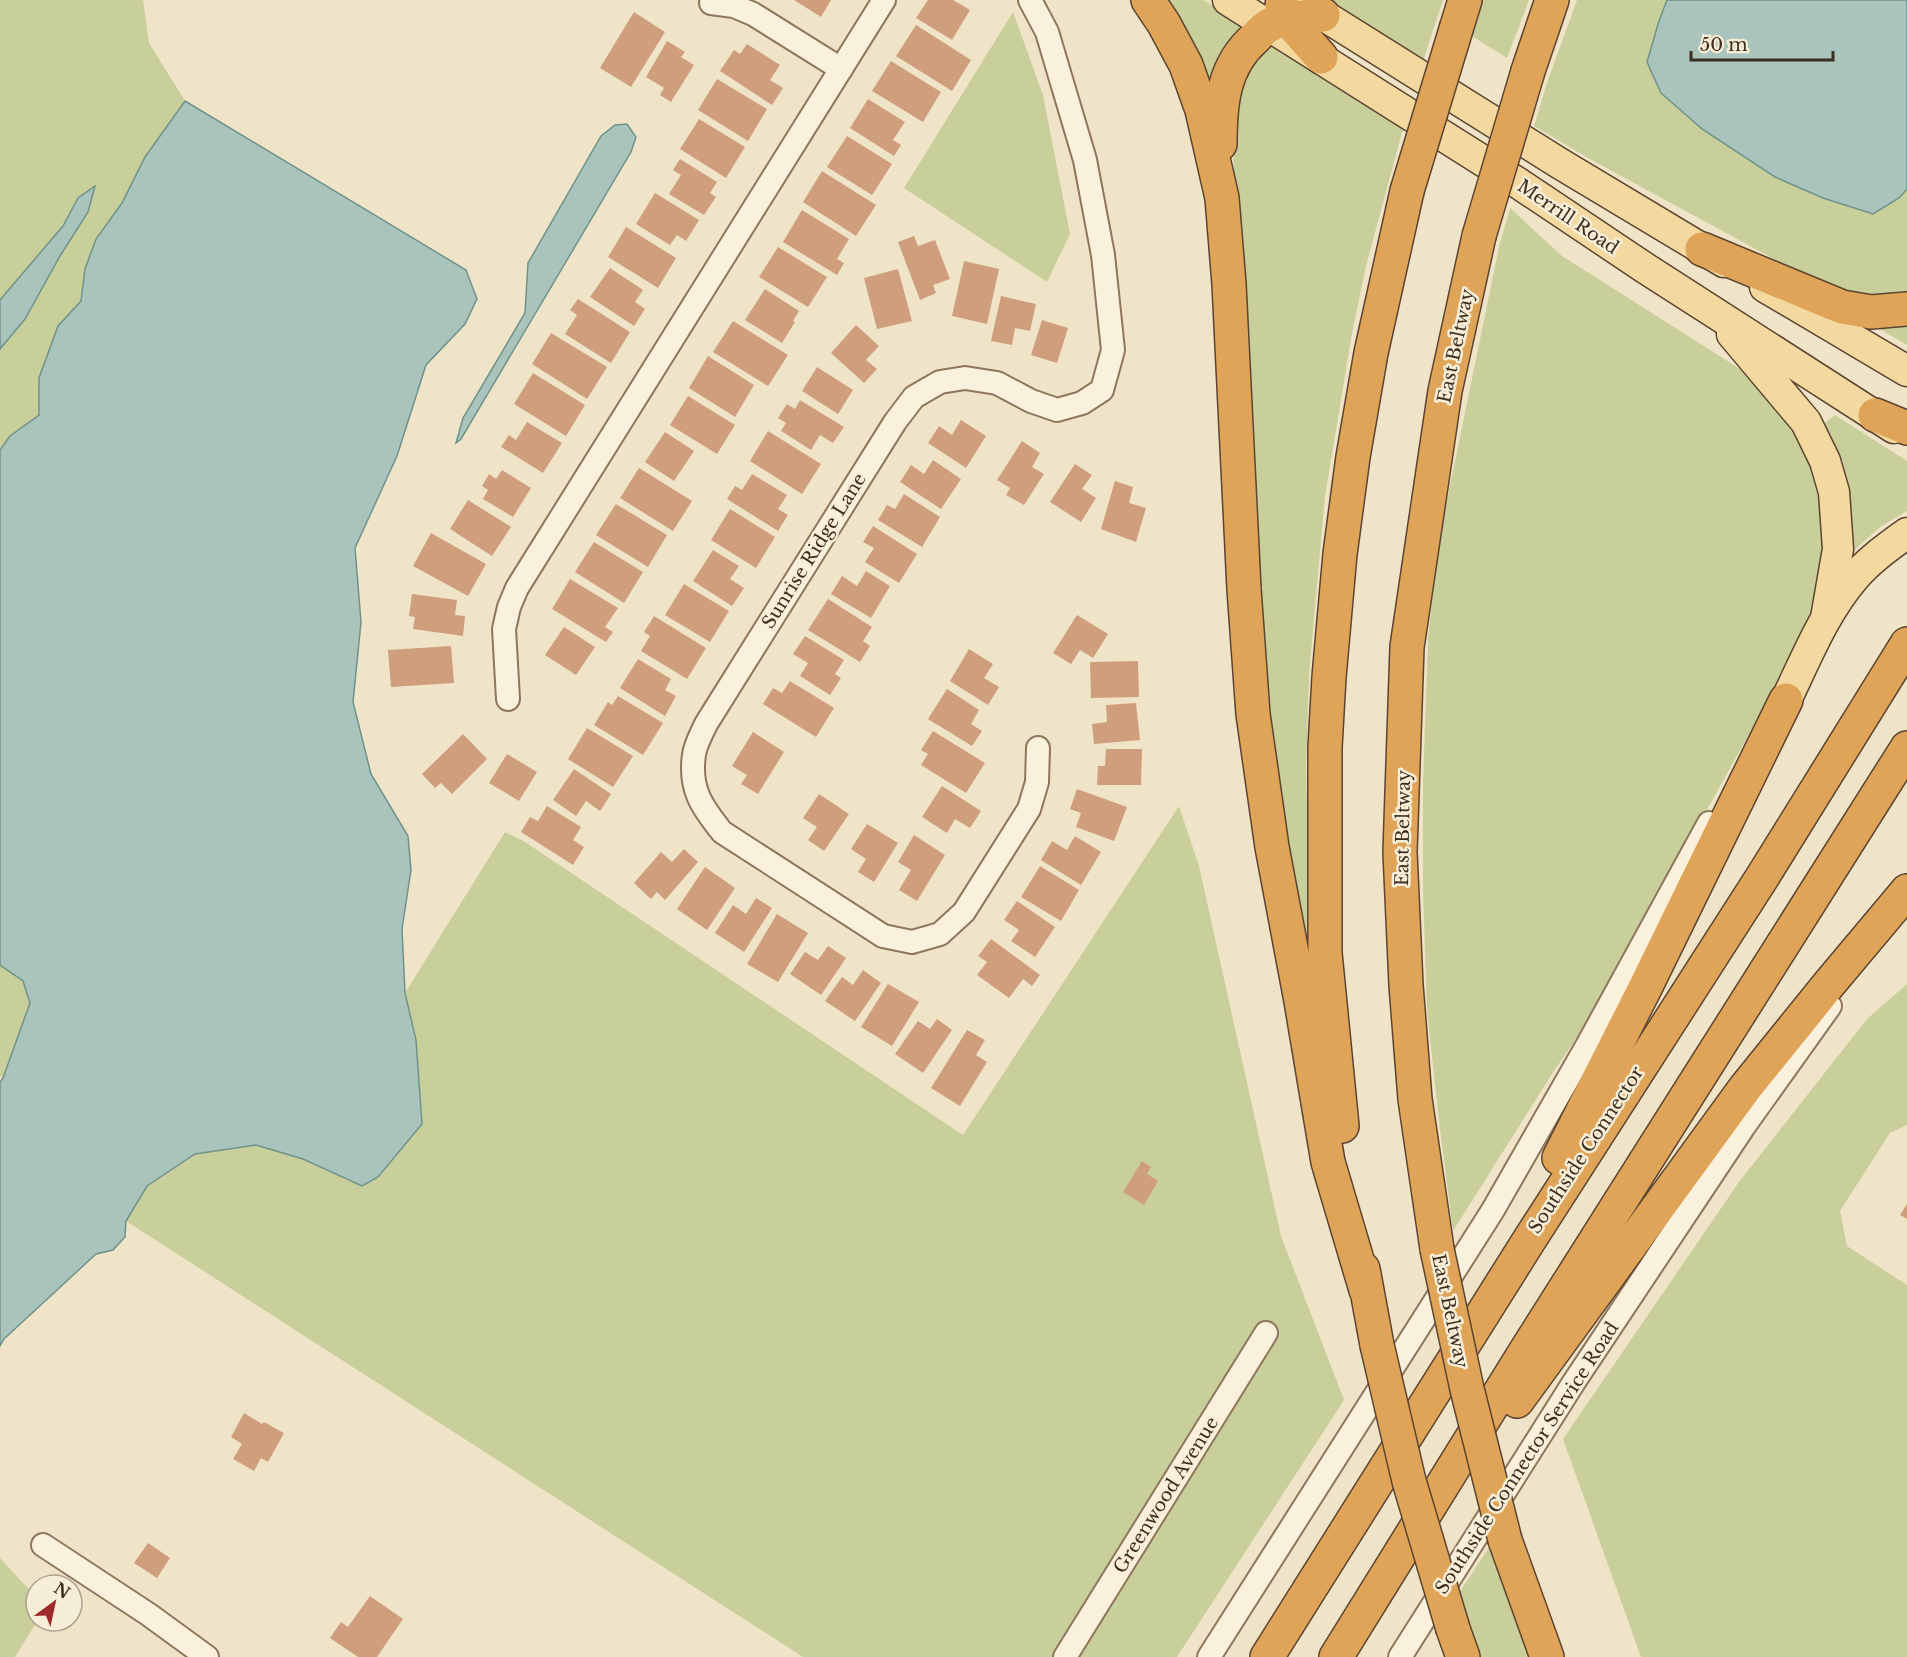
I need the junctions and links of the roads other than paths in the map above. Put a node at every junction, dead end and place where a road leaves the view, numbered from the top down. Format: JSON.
{"nodes":[{"id":1,"x":884,"y":0,"type":"edge"},
{"id":2,"x":1030,"y":0,"type":"edge"},
{"id":3,"x":1148,"y":0,"type":"edge"},
{"id":4,"x":1228,"y":0,"type":"edge"},
{"id":5,"x":1552,"y":0,"type":"edge"},
{"id":6,"x":711,"y":3,"type":"dead end"},
{"id":7,"x":1292,"y":12,"type":"edge"},
{"id":8,"x":1461,"y":13,"type":"edge"},
{"id":9,"x":1321,"y":57,"type":"joint"},
{"id":10,"x":841,"y":69,"type":"junction"},
{"id":11,"x":1222,"y":198,"type":"junction"},
{"id":12,"x":1702,"y":249,"type":"junction"},
{"id":13,"x":1907,"y":309,"type":"edge"},
{"id":14,"x":1712,"y":310,"type":"junction"},
{"id":15,"x":1907,"y":371,"type":"edge"},
{"id":16,"x":1875,"y":415,"type":"junction"},
{"id":17,"x":1907,"y":428,"type":"edge"},
{"id":18,"x":1907,"y":436,"type":"edge"},
{"id":19,"x":1907,"y":533,"type":"edge"},
{"id":20,"x":1826,"y":618,"type":"junction"},
{"id":21,"x":1907,"y":644,"type":"edge"},
{"id":22,"x":508,"y":699,"type":"dead end"},
{"id":23,"x":1786,"y":700,"type":"junction"},
{"id":24,"x":1038,"y":748,"type":"dead end"},
{"id":25,"x":1907,"y":748,"type":"edge"},
{"id":26,"x":1907,"y":891,"type":"edge"},
{"id":27,"x":1907,"y":897,"type":"edge"},
{"id":28,"x":1528,"y":1242,"type":"junction"},
{"id":29,"x":1366,"y":1290,"type":"junction"},
{"id":30,"x":1266,"y":1333,"type":"dead end"},
{"id":31,"x":43,"y":1545,"type":"dead end"},
{"id":32,"x":1391,"y":1568,"type":"junction"},
{"id":33,"x":1458,"y":1643,"type":"edge"},
{"id":34,"x":207,"y":1657,"type":"edge"},
{"id":35,"x":1065,"y":1657,"type":"edge"},
{"id":36,"x":1209,"y":1657,"type":"edge"},
{"id":37,"x":1267,"y":1657,"type":"edge"},
{"id":38,"x":1336,"y":1657,"type":"edge"},
{"id":39,"x":1400,"y":1657,"type":"edge"},
{"id":40,"x":1547,"y":1657,"type":"edge"}],
"edges":[{"from":1,"to":10,"type":"street"},
{"from":2,"to":24,"type":"street","name":"Sunrise Ridge Lane"},
{"from":3,"to":11,"type":"highway"},
{"from":4,"to":7,"type":"main road"},
{"from":5,"to":40,"type":"highway","name":"East Beltway","bridge":true},
{"from":6,"to":10,"type":"street"},
{"from":7,"to":9,"type":"highway"},
{"from":7,"to":11,"type":"highway"},
{"from":7,"to":12,"type":"main road"},
{"from":8,"to":29,"type":"highway","bridge":true},
{"from":9,"to":14,"type":"main road","name":"Merrill Road"},
{"from":10,"to":22,"type":"street"},
{"from":11,"to":29,"type":"highway"},
{"from":12,"to":13,"type":"highway"},
{"from":12,"to":15,"type":"main road"},
{"from":14,"to":16,"type":"main road","name":"Merrill Road"},
{"from":14,"to":20,"type":"main road"},
{"from":16,"to":17,"type":"highway"},
{"from":16,"to":18,"type":"main road","name":"Merrill Road"},
{"from":19,"to":20,"type":"main road"},
{"from":20,"to":23,"type":"main road"},
{"from":21,"to":28,"type":"highway","name":"Southside Connector"},
{"from":23,"to":28,"type":"highway"},
{"from":23,"to":36,"type":"street"},
{"from":25,"to":32,"type":"highway"},
{"from":26,"to":32,"type":"highway"},
{"from":27,"to":39,"type":"street","name":"Southside Connector Service Road"},
{"from":28,"to":37,"type":"highway","name":"Southside Connector"},
{"from":29,"to":33,"type":"highway","bridge":true},
{"from":30,"to":35,"type":"street","name":"Greenwood Avenue"},
{"from":31,"to":34,"type":"street"},
{"from":32,"to":38,"type":"highway"}]}
